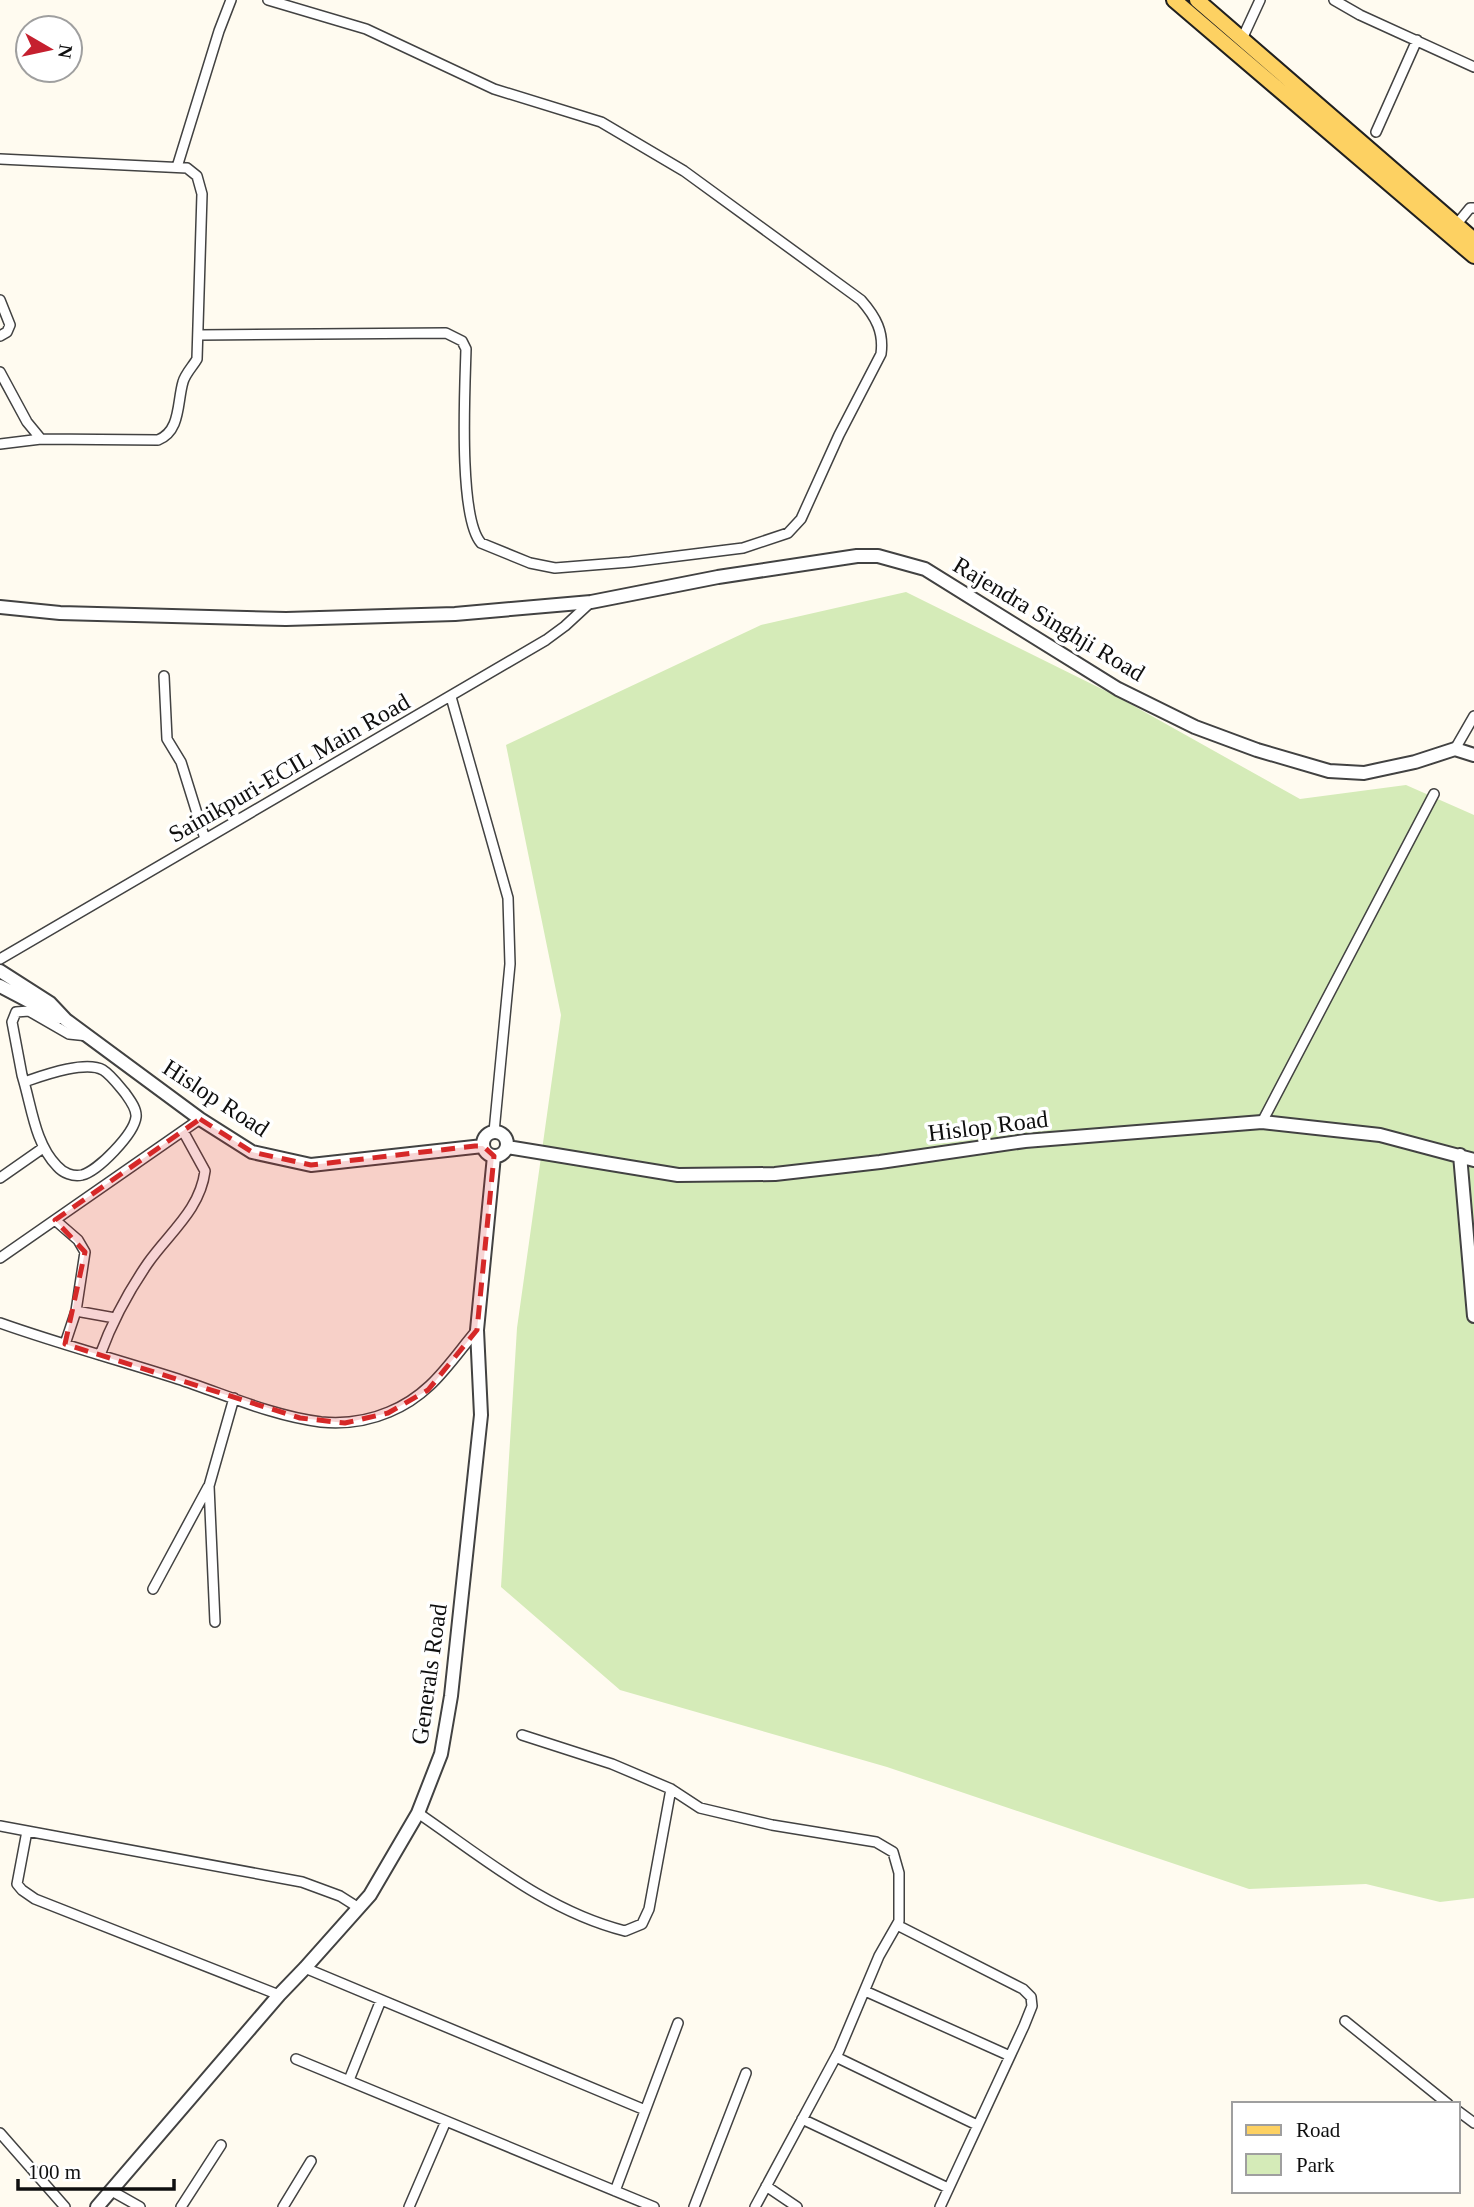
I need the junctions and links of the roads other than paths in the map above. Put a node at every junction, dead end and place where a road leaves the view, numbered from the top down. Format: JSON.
{"nodes":[{"id":1,"x":231,"y":0,"type":"edge"},
{"id":2,"x":268,"y":0,"type":"edge"},
{"id":3,"x":1174,"y":0,"type":"edge"},
{"id":4,"x":1197,"y":0,"type":"edge"},
{"id":5,"x":1260,"y":0,"type":"edge"},
{"id":6,"x":1334,"y":0,"type":"edge"},
{"id":7,"x":1242,"y":39,"type":"junction"},
{"id":8,"x":1417,"y":40,"type":"junction"},
{"id":9,"x":1474,"y":67,"type":"edge"},
{"id":10,"x":1376,"y":132,"type":"dead end"},
{"id":11,"x":0,"y":159,"type":"edge"},
{"id":12,"x":177,"y":167,"type":"junction"},
{"id":13,"x":1474,"y":208,"type":"edge"},
{"id":14,"x":1456,"y":225,"type":"junction"},
{"id":15,"x":1474,"y":240,"type":"edge"},
{"id":16,"x":1474,"y":256,"type":"edge"},
{"id":17,"x":0,"y":300,"type":"edge"},
{"id":18,"x":199,"y":335,"type":"junction"},
{"id":19,"x":0,"y":336,"type":"edge"},
{"id":20,"x":0,"y":372,"type":"edge"},
{"id":21,"x":41,"y":439,"type":"junction"},
{"id":22,"x":0,"y":444,"type":"edge"},
{"id":23,"x":591,"y":602,"type":"junction"},
{"id":24,"x":0,"y":607,"type":"edge"},
{"id":25,"x":164,"y":676,"type":"dead end"},
{"id":26,"x":451,"y":697,"type":"junction"},
{"id":27,"x":1474,"y":716,"type":"edge"},
{"id":28,"x":1455,"y":749,"type":"junction"},
{"id":29,"x":1474,"y":755,"type":"edge"},
{"id":30,"x":1434,"y":794,"type":"dead end"},
{"id":31,"x":205,"y":839,"type":"junction"},
{"id":32,"x":0,"y":959,"type":"edge"},
{"id":33,"x":0,"y":971,"type":"edge"},
{"id":34,"x":0,"y":986,"type":"edge"},
{"id":35,"x":66,"y":1020,"type":"junction"},
{"id":36,"x":90,"y":1036,"type":"junction"},
{"id":37,"x":24,"y":1082,"type":"junction"},
{"id":38,"x":200,"y":1119,"type":"junction"},
{"id":39,"x":1262,"y":1122,"type":"junction"},
{"id":40,"x":183,"y":1131,"type":"junction"},
{"id":41,"x":494,"y":1132,"type":"junction"},
{"id":42,"x":483,"y":1146,"type":"junction"},
{"id":43,"x":507,"y":1147,"type":"junction"},
{"id":44,"x":43,"y":1148,"type":"junction"},
{"id":45,"x":1460,"y":1155,"type":"junction"},
{"id":46,"x":494,"y":1156,"type":"junction"},
{"id":47,"x":1474,"y":1160,"type":"edge"},
{"id":48,"x":0,"y":1178,"type":"edge"},
{"id":49,"x":55,"y":1220,"type":"junction"},
{"id":50,"x":0,"y":1258,"type":"edge"},
{"id":51,"x":76,"y":1311,"type":"junction"},
{"id":52,"x":1474,"y":1316,"type":"edge"},
{"id":53,"x":115,"y":1318,"type":"junction"},
{"id":54,"x":0,"y":1323,"type":"edge"},
{"id":55,"x":477,"y":1330,"type":"junction"},
{"id":56,"x":65,"y":1344,"type":"junction"},
{"id":57,"x":100,"y":1355,"type":"junction"},
{"id":58,"x":234,"y":1398,"type":"junction"},
{"id":59,"x":209,"y":1486,"type":"junction"},
{"id":60,"x":153,"y":1589,"type":"dead end"},
{"id":61,"x":215,"y":1622,"type":"dead end"},
{"id":62,"x":522,"y":1735,"type":"dead end"},
{"id":63,"x":671,"y":1789,"type":"junction"},
{"id":64,"x":418,"y":1813,"type":"junction"},
{"id":65,"x":0,"y":1826,"type":"edge"},
{"id":66,"x":27,"y":1831,"type":"junction"},
{"id":67,"x":359,"y":1908,"type":"junction"},
{"id":68,"x":897,"y":1925,"type":"junction"},
{"id":69,"x":306,"y":1968,"type":"junction"},
{"id":70,"x":865,"y":1990,"type":"junction"},
{"id":71,"x":279,"y":1995,"type":"junction"},
{"id":72,"x":381,"y":2000,"type":"junction"},
{"id":73,"x":1345,"y":2021,"type":"dead end"},
{"id":74,"x":678,"y":2023,"type":"dead end"},
{"id":75,"x":1010,"y":2056,"type":"junction"},
{"id":76,"x":836,"y":2057,"type":"junction"},
{"id":77,"x":296,"y":2059,"type":"dead end"},
{"id":78,"x":746,"y":2073,"type":"dead end"},
{"id":79,"x":349,"y":2080,"type":"junction"},
{"id":80,"x":1446,"y":2102,"type":"edge"},
{"id":81,"x":645,"y":2109,"type":"junction"},
{"id":82,"x":802,"y":2119,"type":"junction"},
{"id":83,"x":446,"y":2121,"type":"junction"},
{"id":84,"x":977,"y":2125,"type":"junction"},
{"id":85,"x":0,"y":2133,"type":"edge"},
{"id":86,"x":221,"y":2145,"type":"dead end"},
{"id":87,"x":311,"y":2161,"type":"dead end"},
{"id":88,"x":766,"y":2186,"type":"junction"},
{"id":89,"x":948,"y":2188,"type":"junction"},
{"id":90,"x":615,"y":2191,"type":"junction"},
{"id":91,"x":106,"y":2201,"type":"edge"},
{"id":92,"x":65,"y":2207,"type":"edge"},
{"id":93,"x":140,"y":2207,"type":"edge"},
{"id":94,"x":181,"y":2207,"type":"edge"},
{"id":95,"x":283,"y":2207,"type":"edge"},
{"id":96,"x":410,"y":2207,"type":"edge"},
{"id":97,"x":654,"y":2207,"type":"edge"},
{"id":98,"x":694,"y":2207,"type":"edge"},
{"id":99,"x":755,"y":2207,"type":"edge"},
{"id":100,"x":797,"y":2207,"type":"edge"},
{"id":101,"x":940,"y":2207,"type":"edge"}],
"edges":[{"from":1,"to":12,"type":"street"},
{"from":2,"to":18,"type":"street"},
{"from":3,"to":16,"type":"main road"},
{"from":4,"to":7,"type":"main road"},
{"from":5,"to":7,"type":"street"},
{"from":6,"to":8,"type":"street"},
{"from":7,"to":14,"type":"main road"},
{"from":8,"to":9,"type":"street"},
{"from":8,"to":10,"type":"street"},
{"from":11,"to":12,"type":"street"},
{"from":12,"to":18,"type":"street"},
{"from":13,"to":14,"type":"street"},
{"from":14,"to":15,"type":"main road"},
{"from":17,"to":19,"type":"street"},
{"from":18,"to":21,"type":"street"},
{"from":20,"to":21,"type":"street"},
{"from":21,"to":22,"type":"street"},
{"from":23,"to":24,"type":"street","name":"Rajendra Singhji Road"},
{"from":23,"to":26,"type":"street","name":"Sainikpuri-ECIL Main Road"},
{"from":23,"to":28,"type":"street","name":"Rajendra Singhji Road"},
{"from":25,"to":31,"type":"street"},
{"from":26,"to":31,"type":"street","name":"Sainikpuri-ECIL Main Road"},
{"from":26,"to":41,"type":"street"},
{"from":27,"to":28,"type":"street"},
{"from":28,"to":29,"type":"street"},
{"from":30,"to":39,"type":"street"},
{"from":31,"to":32,"type":"street","name":"Sainikpuri-ECIL Main Road"},
{"from":33,"to":35,"type":"street","name":"Hislop Road"},
{"from":34,"to":35,"type":"street"},
{"from":35,"to":36,"type":"street","name":"Hislop Road"},
{"from":36,"to":37,"type":"street"},
{"from":36,"to":38,"type":"street","name":"Hislop Road"},
{"from":37,"to":44,"type":"street"},
{"from":37,"to":44,"type":"street"},
{"from":38,"to":40,"type":"street"},
{"from":38,"to":42,"type":"street","name":"Hislop Road"},
{"from":39,"to":43,"type":"street","name":"Hislop Road"},
{"from":39,"to":45,"type":"street","name":"Hislop Road"},
{"from":40,"to":49,"type":"street"},
{"from":40,"to":53,"type":"street"},
{"from":41,"to":42,"type":"street"},
{"from":41,"to":43,"type":"street"},
{"from":42,"to":46,"type":"street"},
{"from":43,"to":46,"type":"street"},
{"from":44,"to":48,"type":"street"},
{"from":45,"to":47,"type":"street","name":"Hislop Road"},
{"from":45,"to":52,"type":"street"},
{"from":46,"to":55,"type":"street","name":"Generals Road"},
{"from":49,"to":50,"type":"street"},
{"from":49,"to":51,"type":"street"},
{"from":51,"to":53,"type":"street"},
{"from":51,"to":56,"type":"street"},
{"from":53,"to":57,"type":"street"},
{"from":54,"to":56,"type":"street"},
{"from":55,"to":58,"type":"street"},
{"from":55,"to":64,"type":"street","name":"Generals Road"},
{"from":56,"to":57,"type":"street"},
{"from":57,"to":58,"type":"street"},
{"from":58,"to":59,"type":"street"},
{"from":59,"to":60,"type":"street"},
{"from":59,"to":61,"type":"street"},
{"from":62,"to":63,"type":"street"},
{"from":63,"to":64,"type":"street"},
{"from":63,"to":68,"type":"street"},
{"from":64,"to":67,"type":"street","name":"Generals Road"},
{"from":65,"to":66,"type":"street"},
{"from":66,"to":67,"type":"street"},
{"from":66,"to":71,"type":"street"},
{"from":67,"to":69,"type":"street","name":"Generals Road"},
{"from":68,"to":70,"type":"street"},
{"from":68,"to":75,"type":"street"},
{"from":69,"to":71,"type":"street","name":"Generals Road"},
{"from":69,"to":72,"type":"street"},
{"from":70,"to":75,"type":"street"},
{"from":70,"to":76,"type":"street"},
{"from":71,"to":91,"type":"street","name":"Generals Road"},
{"from":72,"to":79,"type":"street"},
{"from":72,"to":81,"type":"street"},
{"from":73,"to":80,"type":"street"},
{"from":74,"to":81,"type":"street"},
{"from":75,"to":84,"type":"street"},
{"from":76,"to":82,"type":"street"},
{"from":76,"to":84,"type":"street"},
{"from":77,"to":79,"type":"street"},
{"from":78,"to":98,"type":"street"},
{"from":79,"to":83,"type":"street"},
{"from":81,"to":90,"type":"street"},
{"from":82,"to":88,"type":"street"},
{"from":82,"to":89,"type":"street"},
{"from":83,"to":90,"type":"street"},
{"from":83,"to":96,"type":"street"},
{"from":84,"to":89,"type":"street"},
{"from":85,"to":92,"type":"street"},
{"from":86,"to":94,"type":"street"},
{"from":87,"to":95,"type":"street"},
{"from":88,"to":99,"type":"street"},
{"from":88,"to":100,"type":"street"},
{"from":89,"to":101,"type":"street"},
{"from":90,"to":97,"type":"street"},
{"from":91,"to":93,"type":"street"}]}
